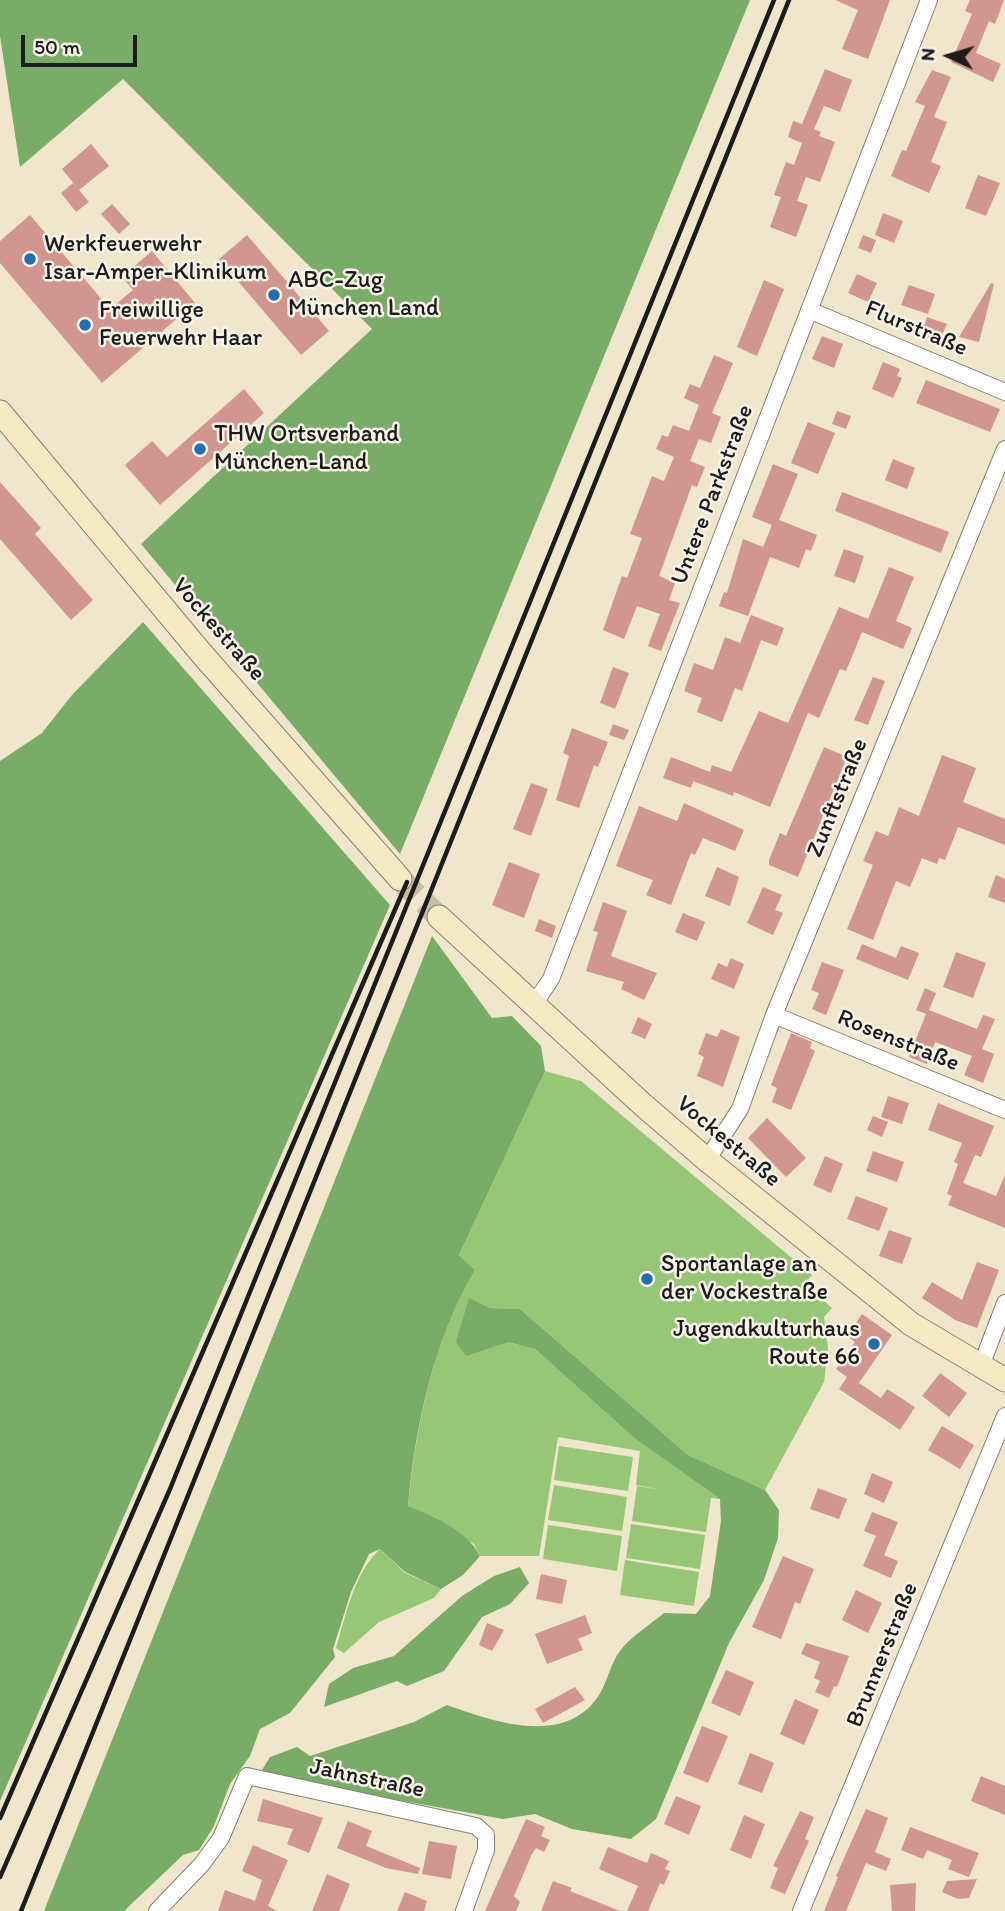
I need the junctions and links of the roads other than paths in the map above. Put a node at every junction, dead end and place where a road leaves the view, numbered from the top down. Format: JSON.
{"nodes":[{"id":1,"x":929,"y":0,"type":"edge"},
{"id":2,"x":809,"y":310,"type":"junction"},
{"id":3,"x":1005,"y":391,"type":"edge"},
{"id":4,"x":0,"y":412,"type":"edge"},
{"id":5,"x":1005,"y":449,"type":"edge"},
{"id":6,"x":400,"y":879,"type":"tunnel mouth"},
{"id":7,"x":439,"y":917,"type":"tunnel mouth"},
{"id":8,"x":534,"y":1004,"type":"junction"},
{"id":9,"x":774,"y":1015,"type":"junction"},
{"id":10,"x":1005,"y":1110,"type":"edge"},
{"id":11,"x":707,"y":1160,"type":"junction"},
{"id":12,"x":1005,"y":1303,"type":"edge"},
{"id":13,"x":981,"y":1366,"type":"junction"},
{"id":14,"x":1005,"y":1380,"type":"edge"},
{"id":15,"x":1005,"y":1416,"type":"edge"},
{"id":16,"x":157,"y":1911,"type":"edge"},
{"id":17,"x":464,"y":1911,"type":"edge"},
{"id":18,"x":801,"y":1911,"type":"edge"}],
"edges":[{"from":1,"to":2,"type":"street","name":"Untere Parkstraße"},
{"from":2,"to":3,"type":"street","name":"Flurstraße"},
{"from":2,"to":8,"type":"street","name":"Untere Parkstraße"},
{"from":4,"to":6,"type":"main road","name":"Vockestraße"},
{"from":5,"to":9,"type":"street","name":"Zunftstraße"},
{"from":7,"to":8,"type":"main road","name":"Vockestraße"},
{"from":8,"to":11,"type":"main road","name":"Vockestraße"},
{"from":9,"to":10,"type":"street","name":"Rosenstraße"},
{"from":9,"to":11,"type":"street","name":"Zunftstraße"},
{"from":11,"to":13,"type":"main road","name":"Vockestraße"},
{"from":12,"to":13,"type":"street"},
{"from":13,"to":14,"type":"main road","name":"Vockestraße"},
{"from":15,"to":18,"type":"street","name":"Brunnerstraße"},
{"from":16,"to":17,"type":"street","name":"Jahnstraße"}]}
